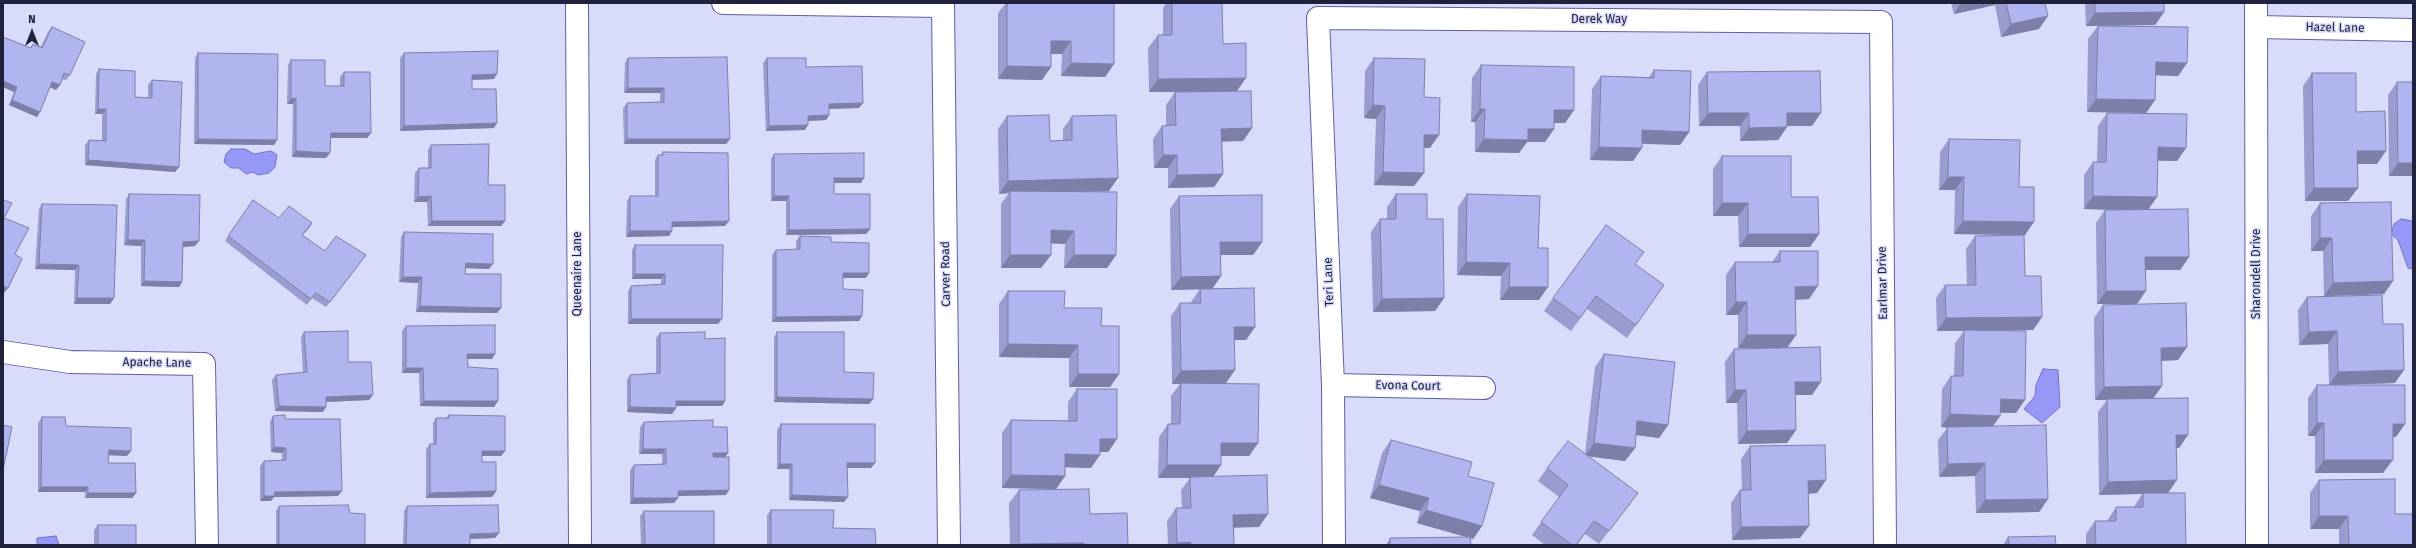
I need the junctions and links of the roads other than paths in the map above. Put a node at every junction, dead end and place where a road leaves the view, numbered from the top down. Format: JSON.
{"nodes":[{"id":1,"x":577,"y":3,"type":"edge"},
{"id":2,"x":723,"y":3,"type":"edge"},
{"id":3,"x":2256,"y":3,"type":"edge"},
{"id":4,"x":943,"y":4,"type":"edge"},
{"id":5,"x":1318,"y":18,"type":"joint"},
{"id":6,"x":1881,"y":22,"type":"joint"},
{"id":7,"x":2256,"y":27,"type":"junction"},
{"id":8,"x":2413,"y":30,"type":"edge"},
{"id":9,"x":3,"y":352,"type":"edge"},
{"id":10,"x":1334,"y":385,"type":"junction"},
{"id":11,"x":1484,"y":388,"type":"dead end"},
{"id":12,"x":207,"y":545,"type":"edge"},
{"id":13,"x":580,"y":545,"type":"edge"},
{"id":14,"x":949,"y":545,"type":"edge"},
{"id":15,"x":1334,"y":545,"type":"edge"},
{"id":16,"x":1886,"y":545,"type":"edge"},
{"id":17,"x":2257,"y":545,"type":"edge"}],
"edges":[{"from":1,"to":13,"type":"street","name":"Queenaire Lane"},
{"from":2,"to":4,"type":"street"},
{"from":3,"to":7,"type":"street","name":"Sharondell Drive"},
{"from":4,"to":14,"type":"street","name":"Carver Road"},
{"from":5,"to":6,"type":"street","name":"Derek Way"},
{"from":5,"to":10,"type":"street","name":"Teri Lane"},
{"from":6,"to":16,"type":"street","name":"Earlmar Drive"},
{"from":7,"to":8,"type":"street","name":"Hazel Lane"},
{"from":7,"to":17,"type":"street","name":"Sharondell Drive"},
{"from":9,"to":12,"type":"street","name":"Apache Lane"},
{"from":10,"to":11,"type":"street","name":"Evona Court"},
{"from":10,"to":15,"type":"street","name":"Teri Lane"}]}
